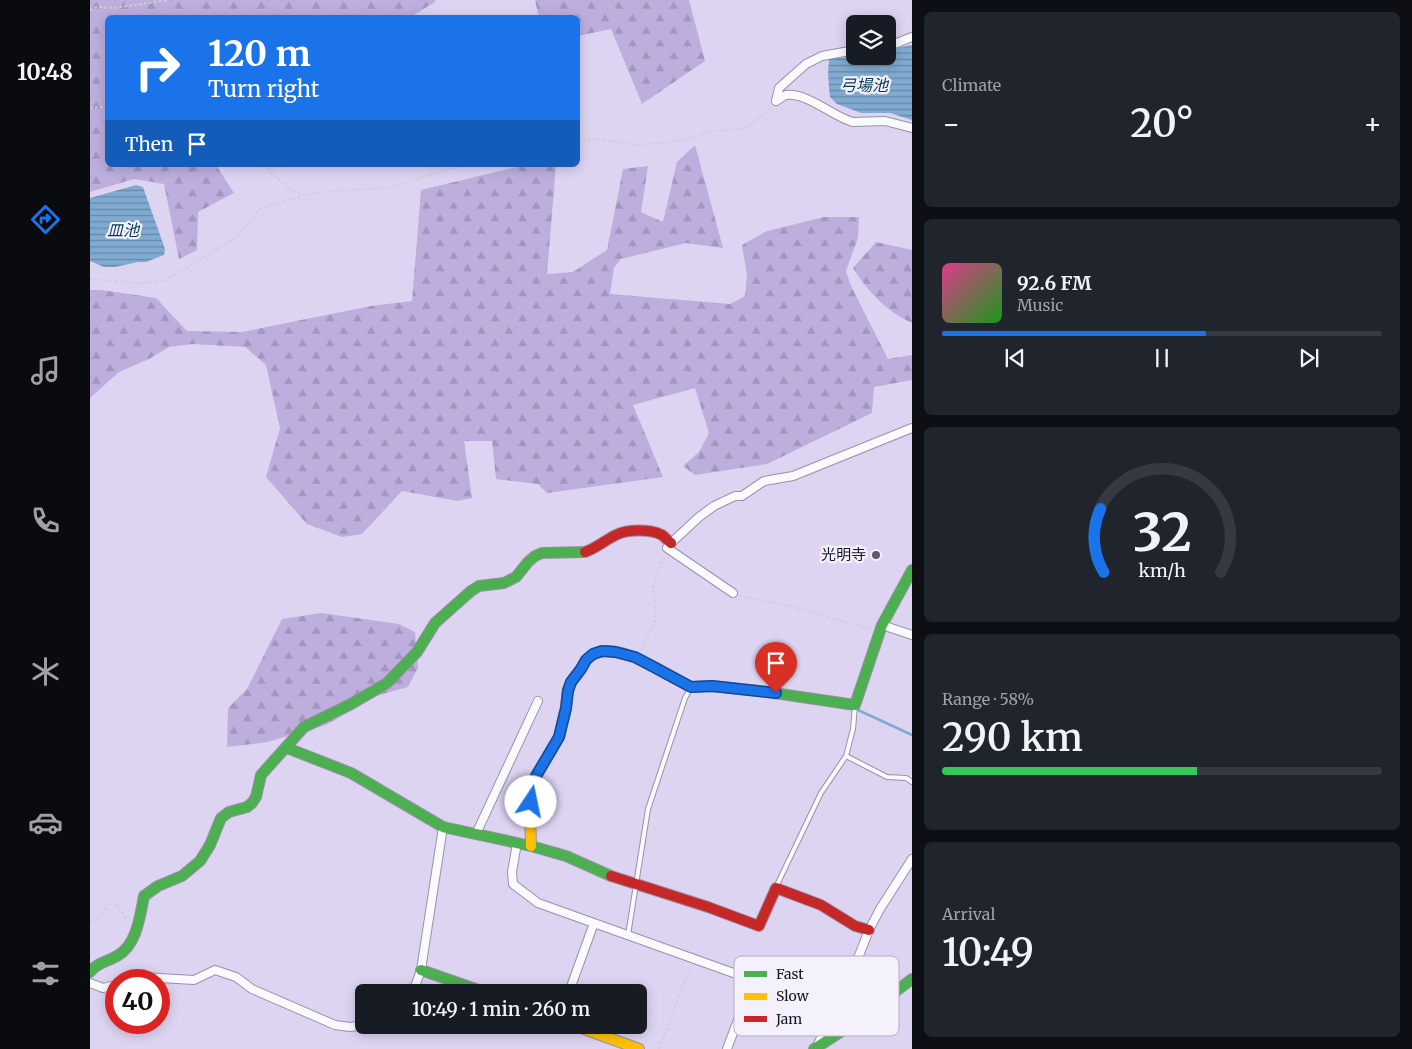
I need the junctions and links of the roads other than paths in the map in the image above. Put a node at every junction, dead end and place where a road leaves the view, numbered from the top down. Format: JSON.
{"nodes":[{"id":1,"x":912,"y":37,"type":"edge"},
{"id":2,"x":896,"y":43,"type":"edge"},
{"id":3,"x":846,"y":52,"type":"edge"},
{"id":4,"x":912,"y":128,"type":"edge"},
{"id":5,"x":912,"y":428,"type":"edge"},
{"id":6,"x":669,"y":545,"type":"junction"},
{"id":7,"x":912,"y":570,"type":"edge"},
{"id":8,"x":733,"y":593,"type":"road end"},
{"id":9,"x":881,"y":627,"type":"junction"},
{"id":10,"x":912,"y":635,"type":"edge"},
{"id":11,"x":691,"y":687,"type":"junction"},
{"id":12,"x":538,"y":701,"type":"dead end"},
{"id":13,"x":854,"y":705,"type":"junction"},
{"id":14,"x":287,"y":748,"type":"junction"},
{"id":15,"x":846,"y":756,"type":"junction"},
{"id":16,"x":912,"y":782,"type":"edge"},
{"id":17,"x":443,"y":827,"type":"junction"},
{"id":18,"x":476,"y":834,"type":"junction"},
{"id":19,"x":517,"y":843,"type":"junction"},
{"id":20,"x":531,"y":846,"type":"junction"},
{"id":21,"x":912,"y":859,"type":"edge"},
{"id":22,"x":636,"y":885,"type":"junction"},
{"id":23,"x":776,"y":888,"type":"junction"},
{"id":24,"x":594,"y":923,"type":"junction"},
{"id":25,"x":869,"y":930,"type":"junction"},
{"id":26,"x":628,"y":936,"type":"junction"},
{"id":27,"x":859,"y":956,"type":"edge"},
{"id":28,"x":421,"y":970,"type":"junction"},
{"id":29,"x":90,"y":972,"type":"edge"},
{"id":30,"x":734,"y":973,"type":"edge"},
{"id":31,"x":170,"y":978,"type":"edge"},
{"id":32,"x":912,"y":978,"type":"edge"},
{"id":33,"x":90,"y":983,"type":"edge"},
{"id":34,"x":416,"y":984,"type":"edge"},
{"id":35,"x":461,"y":984,"type":"edge"},
{"id":36,"x":573,"y":984,"type":"edge"},
{"id":37,"x":105,"y":988,"type":"edge"},
{"id":38,"x":899,"y":988,"type":"edge"},
{"id":39,"x":355,"y":1026,"type":"edge"},
{"id":40,"x":734,"y":1030,"type":"edge"},
{"id":41,"x":598,"y":1034,"type":"edge"},
{"id":42,"x":824,"y":1036,"type":"edge"},
{"id":43,"x":835,"y":1036,"type":"edge"},
{"id":44,"x":818,"y":1048,"type":"edge"},
{"id":45,"x":639,"y":1049,"type":"edge"},
{"id":46,"x":727,"y":1049,"type":"edge"}],
"edges":[{"from":1,"to":2,"type":"street"},
{"from":3,"to":4,"type":"street"},
{"from":5,"to":6,"type":"street"},
{"from":6,"to":8,"type":"street"},
{"from":6,"to":14,"type":"main road"},
{"from":7,"to":9,"type":"main road"},
{"from":9,"to":10,"type":"street"},
{"from":9,"to":13,"type":"main road"},
{"from":11,"to":13,"type":"main road"},
{"from":11,"to":20,"type":"main road"},
{"from":11,"to":22,"type":"lane"},
{"from":12,"to":18,"type":"street"},
{"from":13,"to":15,"type":"lane"},
{"from":14,"to":17,"type":"main road"},
{"from":14,"to":29,"type":"main road"},
{"from":15,"to":16,"type":"lane"},
{"from":15,"to":23,"type":"lane"},
{"from":17,"to":18,"type":"main road"},
{"from":17,"to":28,"type":"street"},
{"from":18,"to":19,"type":"main road"},
{"from":19,"to":20,"type":"main road"},
{"from":19,"to":24,"type":"street"},
{"from":20,"to":22,"type":"main road"},
{"from":21,"to":25,"type":"street"},
{"from":22,"to":23,"type":"main road"},
{"from":22,"to":26,"type":"lane"},
{"from":23,"to":25,"type":"main road"},
{"from":24,"to":26,"type":"street"},
{"from":24,"to":36,"type":"street"},
{"from":25,"to":27,"type":"street"},
{"from":26,"to":30,"type":"street"},
{"from":28,"to":34,"type":"street"},
{"from":28,"to":35,"type":"main road"},
{"from":31,"to":39,"type":"street"},
{"from":32,"to":38,"type":"main road"},
{"from":33,"to":37,"type":"street"},
{"from":40,"to":46,"type":"street"},
{"from":41,"to":45,"type":"main road"},
{"from":42,"to":44,"type":"street"},
{"from":43,"to":44,"type":"main road"}]}
